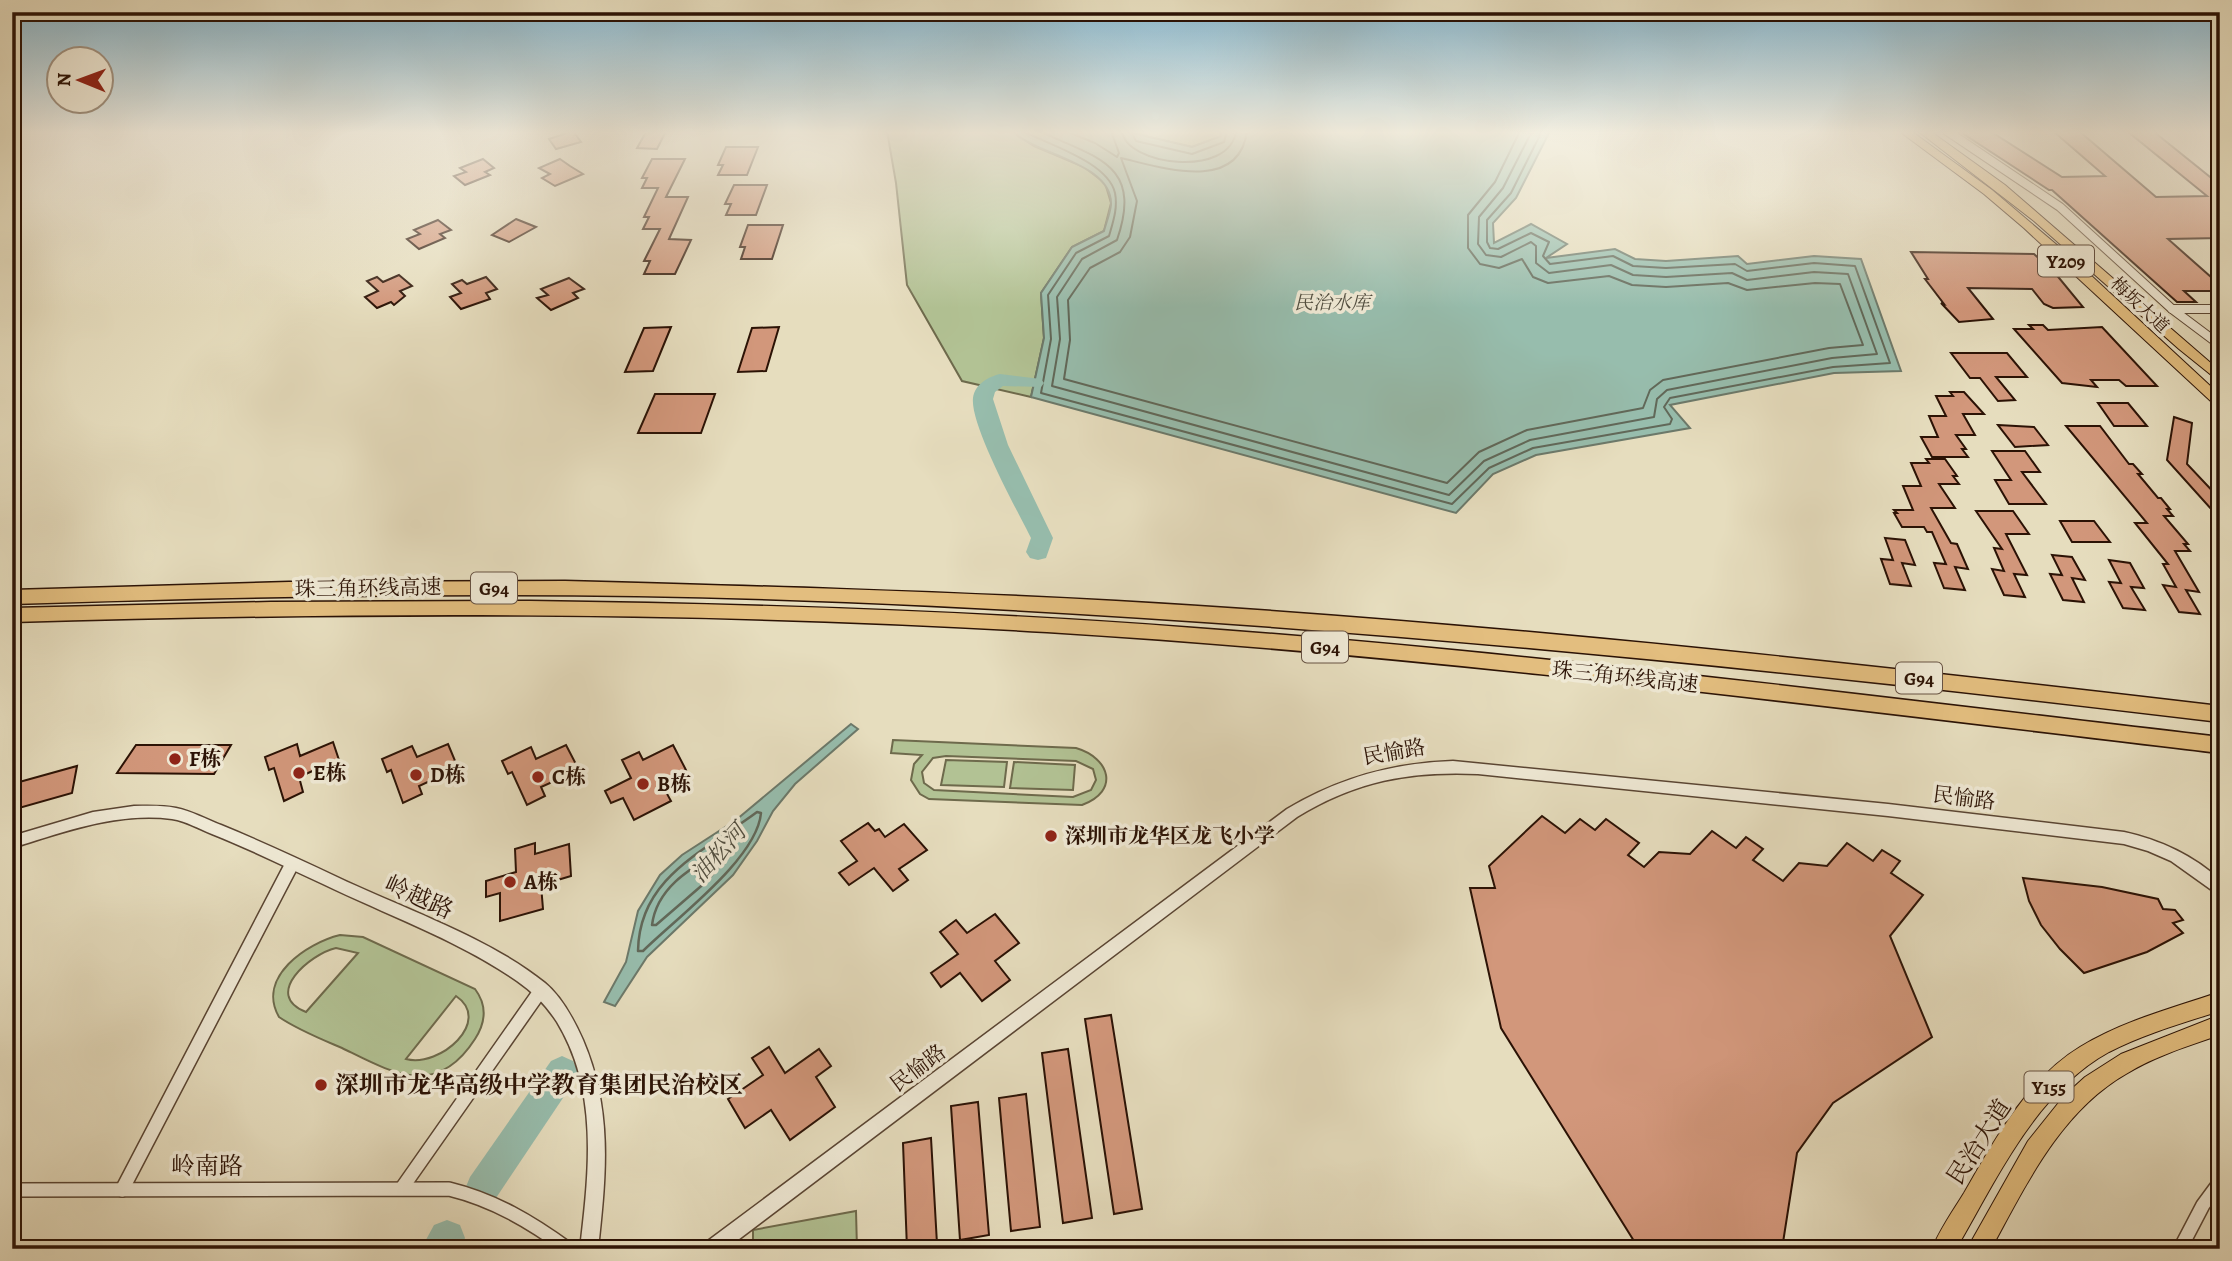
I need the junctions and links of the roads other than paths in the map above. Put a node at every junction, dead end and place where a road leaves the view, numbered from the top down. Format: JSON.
{"nodes":[{"id":1,"x":1984,"y":190,"type":"edge"},
{"id":2,"x":2001,"y":190,"type":"edge"},
{"id":3,"x":2034,"y":190,"type":"edge"},
{"id":4,"x":2220,"y":309,"type":"edge"},
{"id":5,"x":2172,"y":310,"type":"junction"},
{"id":6,"x":2220,"y":345,"type":"edge"},
{"id":7,"x":2220,"y":378,"type":"edge"},
{"id":8,"x":2220,"y":402,"type":"edge"},
{"id":9,"x":12,"y":597,"type":"edge"},
{"id":10,"x":12,"y":615,"type":"edge"},
{"id":11,"x":946,"y":620,"type":"joint"},
{"id":12,"x":2220,"y":714,"type":"edge"},
{"id":13,"x":2220,"y":745,"type":"edge"},
{"id":14,"x":12,"y":842,"type":"edge"},
{"id":15,"x":292,"y":864,"type":"junction"},
{"id":16,"x":2220,"y":890,"type":"edge"},
{"id":17,"x":541,"y":990,"type":"junction"},
{"id":18,"x":2220,"y":1001,"type":"edge"},
{"id":19,"x":2220,"y":1025,"type":"edge"},
{"id":20,"x":2220,"y":1182,"type":"edge"},
{"id":21,"x":402,"y":1188,"type":"junction"},
{"id":22,"x":12,"y":1190,"type":"edge"},
{"id":23,"x":122,"y":1190,"type":"junction"},
{"id":24,"x":568,"y":1249,"type":"edge"},
{"id":25,"x":589,"y":1249,"type":"edge"},
{"id":26,"x":711,"y":1249,"type":"edge"},
{"id":27,"x":1942,"y":1249,"type":"edge"},
{"id":28,"x":1978,"y":1249,"type":"edge"},
{"id":29,"x":2180,"y":1249,"type":"edge"}],
"edges":[{"from":1,"to":8,"type":"main road","name":"梅坂大道","number":"Y209"},
{"from":2,"to":7,"type":"main road","name":"梅坂大道","number":"Y209"},
{"from":3,"to":5,"type":"street"},
{"from":4,"to":5,"type":"street"},
{"from":5,"to":6,"type":"street"},
{"from":9,"to":12,"type":"highway","name":"珠三角环线高速","number":"G94"},
{"from":10,"to":11,"type":"highway","name":"珠三角环线高速","number":"G94"},
{"from":11,"to":13,"type":"highway","name":"珠三角环线高速","number":"G94"},
{"from":14,"to":15,"type":"street","name":"岭越路"},
{"from":15,"to":17,"type":"street","name":"岭越路"},
{"from":15,"to":23,"type":"street"},
{"from":16,"to":26,"type":"street","name":"民愉路"},
{"from":17,"to":21,"type":"street"},
{"from":17,"to":25,"type":"street","name":"岭越路"},
{"from":18,"to":27,"type":"main road","name":"民治大道","number":"Y155"},
{"from":19,"to":28,"type":"main road","number":"Y155"},
{"from":20,"to":29,"type":"street"},
{"from":21,"to":23,"type":"street","name":"岭南路"},
{"from":21,"to":24,"type":"street","name":"岭南路"},
{"from":22,"to":23,"type":"street","name":"岭南路"}]}
